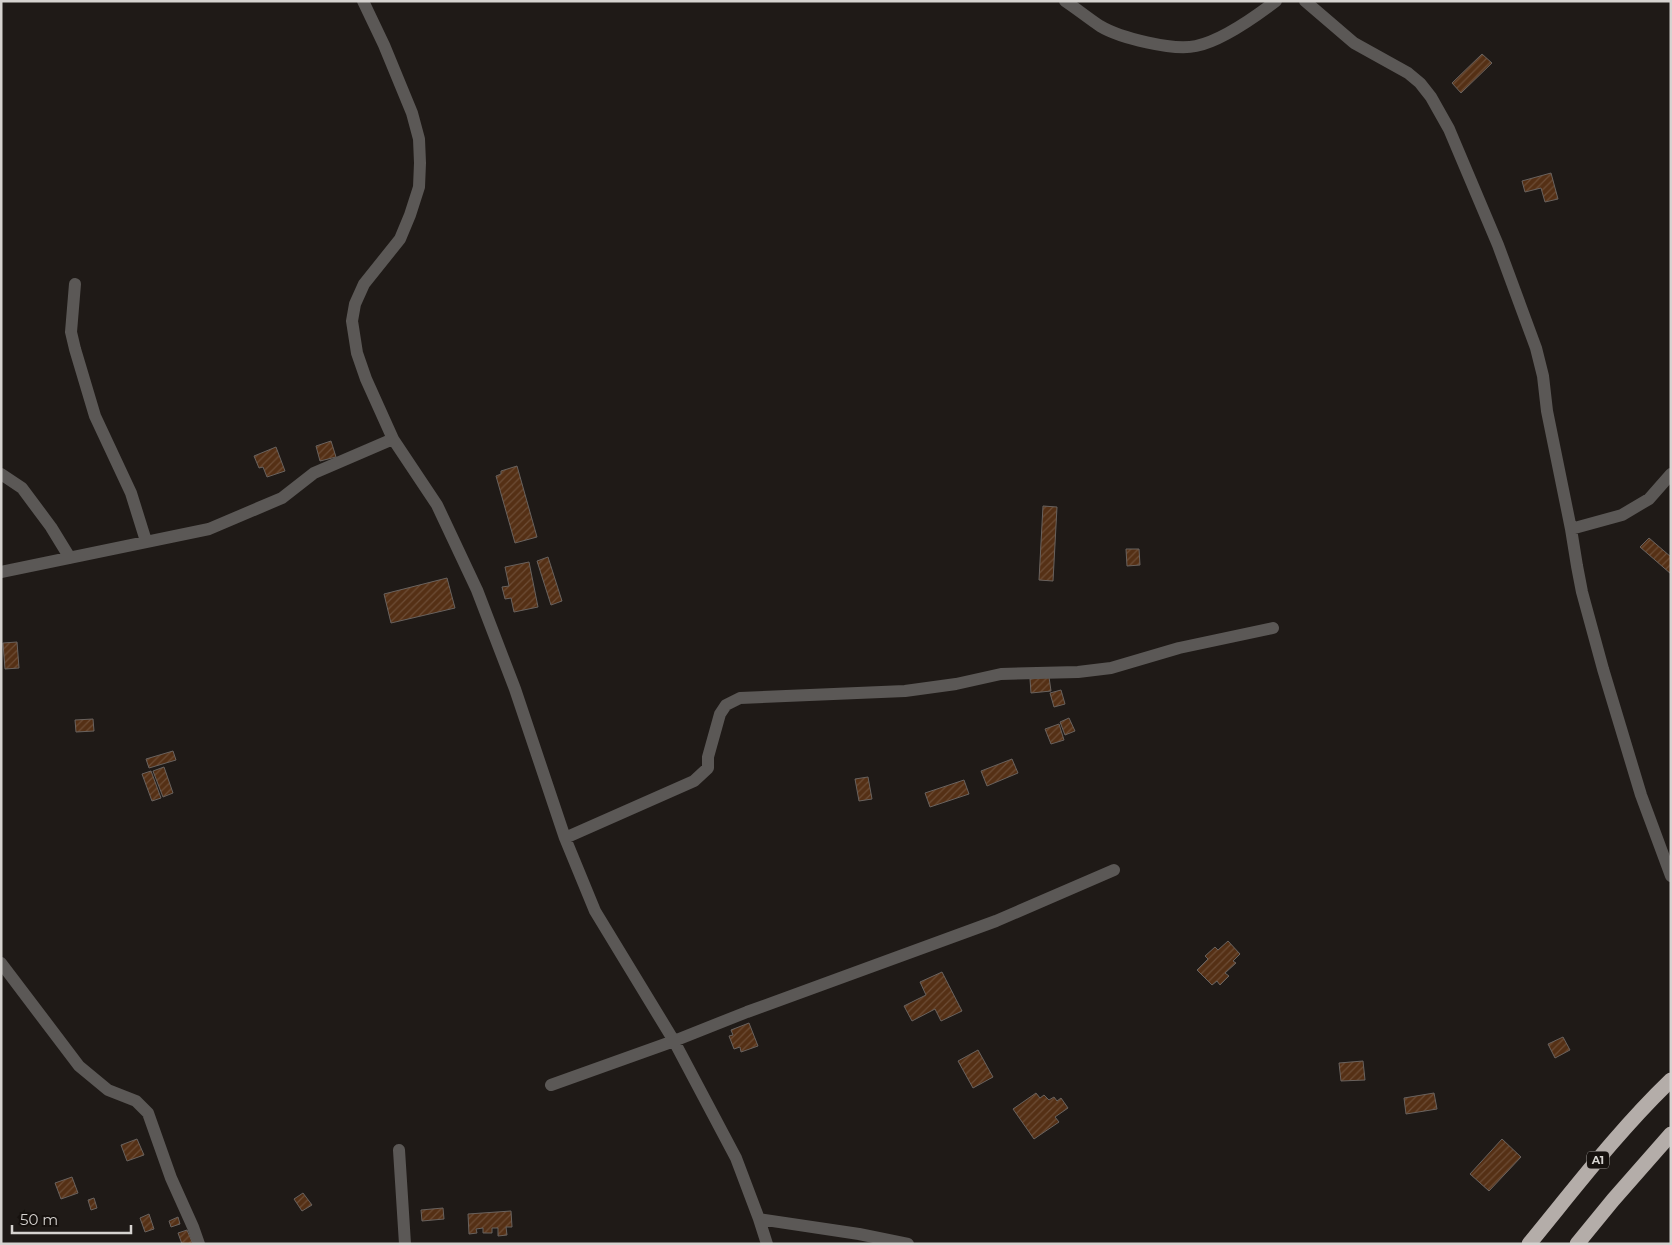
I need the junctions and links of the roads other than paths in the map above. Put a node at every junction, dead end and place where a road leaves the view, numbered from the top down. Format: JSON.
{"nodes":[{"id":1,"x":364,"y":1,"type":"edge"},
{"id":2,"x":1065,"y":1,"type":"edge"},
{"id":3,"x":1276,"y":1,"type":"edge"},
{"id":4,"x":1305,"y":1,"type":"edge"},
{"id":5,"x":74,"y":284,"type":"dead end"},
{"id":6,"x":393,"y":439,"type":"junction"},
{"id":7,"x":1,"y":474,"type":"edge"},
{"id":8,"x":1671,"y":474,"type":"edge"},
{"id":9,"x":1571,"y":529,"type":"junction"},
{"id":10,"x":146,"y":541,"type":"junction"},
{"id":11,"x":70,"y":558,"type":"junction"},
{"id":12,"x":1,"y":572,"type":"edge"},
{"id":13,"x":1273,"y":628,"type":"dead end"},
{"id":14,"x":564,"y":838,"type":"junction"},
{"id":15,"x":1114,"y":870,"type":"dead end"},
{"id":16,"x":1671,"y":876,"type":"edge"},
{"id":17,"x":1,"y":963,"type":"edge"},
{"id":18,"x":674,"y":1041,"type":"junction"},
{"id":19,"x":1671,"y":1080,"type":"edge"},
{"id":20,"x":551,"y":1085,"type":"dead end"},
{"id":21,"x":1670,"y":1137,"type":"edge"},
{"id":22,"x":399,"y":1150,"type":"dead end"},
{"id":23,"x":759,"y":1219,"type":"junction"},
{"id":24,"x":199,"y":1244,"type":"edge"},
{"id":25,"x":405,"y":1244,"type":"edge"},
{"id":26,"x":767,"y":1244,"type":"edge"},
{"id":27,"x":908,"y":1244,"type":"edge"},
{"id":28,"x":1529,"y":1244,"type":"edge"},
{"id":29,"x":1577,"y":1244,"type":"edge"}],
"edges":[{"from":1,"to":6,"type":"street"},
{"from":2,"to":3,"type":"street"},
{"from":4,"to":9,"type":"street"},
{"from":5,"to":10,"type":"street"},
{"from":6,"to":10,"type":"street"},
{"from":6,"to":14,"type":"street"},
{"from":7,"to":11,"type":"street"},
{"from":8,"to":9,"type":"street"},
{"from":9,"to":16,"type":"street"},
{"from":10,"to":11,"type":"street"},
{"from":11,"to":12,"type":"street"},
{"from":13,"to":14,"type":"street"},
{"from":14,"to":18,"type":"street"},
{"from":15,"to":18,"type":"street"},
{"from":17,"to":24,"type":"street"},
{"from":18,"to":20,"type":"street"},
{"from":18,"to":23,"type":"street"},
{"from":19,"to":28,"type":"highway","number":"A1"},
{"from":21,"to":29,"type":"highway"},
{"from":22,"to":25,"type":"street"},
{"from":23,"to":26,"type":"street"},
{"from":23,"to":27,"type":"street"}]}
